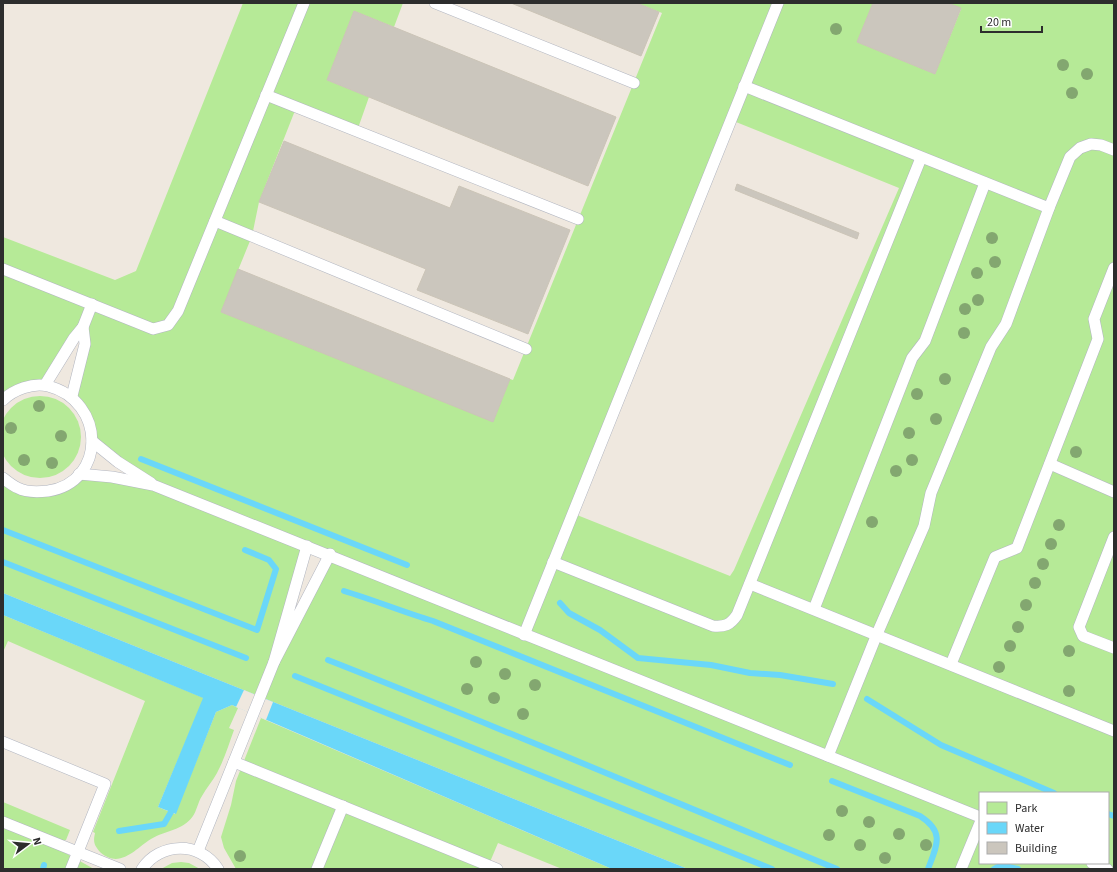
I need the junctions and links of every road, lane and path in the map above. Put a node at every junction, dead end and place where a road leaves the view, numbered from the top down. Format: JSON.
{"nodes":[{"id":1,"x":304,"y":3,"type":"edge"},
{"id":2,"x":435,"y":3,"type":"edge"},
{"id":3,"x":778,"y":3,"type":"edge"},
{"id":4,"x":634,"y":83,"type":"dead end"},
{"id":5,"x":744,"y":86,"type":"junction"},
{"id":6,"x":266,"y":96,"type":"junction"},
{"id":7,"x":1114,"y":150,"type":"edge"},
{"id":8,"x":921,"y":158,"type":"junction"},
{"id":9,"x":985,"y":183,"type":"junction"},
{"id":10,"x":1049,"y":208,"type":"junction"},
{"id":11,"x":578,"y":219,"type":"dead end"},
{"id":12,"x":215,"y":221,"type":"junction"},
{"id":13,"x":1114,"y":268,"type":"edge"},
{"id":14,"x":3,"y":269,"type":"edge"},
{"id":15,"x":92,"y":304,"type":"junction"},
{"id":16,"x":83,"y":327,"type":"junction"},
{"id":17,"x":526,"y":349,"type":"dead end"},
{"id":18,"x":45,"y":385,"type":"junction"},
{"id":19,"x":72,"y":396,"type":"junction"},
{"id":20,"x":3,"y":400,"type":"edge"},
{"id":21,"x":92,"y":441,"type":"junction"},
{"id":22,"x":1050,"y":464,"type":"junction"},
{"id":23,"x":79,"y":474,"type":"junction"},
{"id":24,"x":3,"y":478,"type":"edge"},
{"id":25,"x":153,"y":485,"type":"junction"},
{"id":26,"x":1114,"y":492,"type":"edge"},
{"id":27,"x":1114,"y":537,"type":"edge"},
{"id":28,"x":308,"y":546,"type":"junction"},
{"id":29,"x":330,"y":554,"type":"junction"},
{"id":30,"x":553,"y":562,"type":"junction"},
{"id":31,"x":750,"y":584,"type":"junction"},
{"id":32,"x":814,"y":609,"type":"junction"},
{"id":33,"x":877,"y":634,"type":"junction"},
{"id":34,"x":524,"y":635,"type":"junction"},
{"id":35,"x":1114,"y":648,"type":"edge"},
{"id":36,"x":274,"y":662,"type":"junction"},
{"id":37,"x":951,"y":664,"type":"junction"},
{"id":38,"x":1114,"y":731,"type":"edge"},
{"id":39,"x":3,"y":742,"type":"edge"},
{"id":40,"x":828,"y":756,"type":"junction"},
{"id":41,"x":234,"y":762,"type":"junction"},
{"id":42,"x":343,"y":806,"type":"junction"},
{"id":43,"x":979,"y":817,"type":"edge"},
{"id":44,"x":3,"y":822,"type":"edge"},
{"id":45,"x":979,"y":825,"type":"edge"},
{"id":46,"x":198,"y":851,"type":"junction"},
{"id":47,"x":78,"y":852,"type":"junction"},
{"id":48,"x":1094,"y":864,"type":"edge"},
{"id":49,"x":71,"y":869,"type":"edge"},
{"id":50,"x":120,"y":869,"type":"edge"},
{"id":51,"x":142,"y":869,"type":"edge"},
{"id":52,"x":218,"y":869,"type":"edge"},
{"id":53,"x":317,"y":869,"type":"edge"},
{"id":54,"x":497,"y":869,"type":"edge"},
{"id":55,"x":961,"y":869,"type":"edge"},
{"id":56,"x":1107,"y":869,"type":"edge"}],
"edges":[{"from":1,"to":6,"type":"lane"},
{"from":2,"to":4,"type":"lane"},
{"from":3,"to":5,"type":"lane"},
{"from":5,"to":8,"type":"lane"},
{"from":5,"to":30,"type":"lane"},
{"from":6,"to":11,"type":"lane"},
{"from":6,"to":12,"type":"lane"},
{"from":7,"to":10,"type":"lane"},
{"from":8,"to":9,"type":"lane"},
{"from":8,"to":31,"type":"lane"},
{"from":9,"to":10,"type":"lane"},
{"from":9,"to":32,"type":"lane"},
{"from":10,"to":33,"type":"lane"},
{"from":12,"to":15,"type":"lane"},
{"from":12,"to":17,"type":"lane"},
{"from":13,"to":22,"type":"lane"},
{"from":14,"to":15,"type":"lane"},
{"from":15,"to":16,"type":"lane"},
{"from":16,"to":18,"type":"lane"},
{"from":16,"to":19,"type":"lane"},
{"from":18,"to":19,"type":"lane"},
{"from":18,"to":20,"type":"lane"},
{"from":19,"to":21,"type":"lane"},
{"from":21,"to":23,"type":"lane"},
{"from":21,"to":25,"type":"lane"},
{"from":22,"to":26,"type":"lane"},
{"from":22,"to":37,"type":"lane"},
{"from":23,"to":24,"type":"lane"},
{"from":23,"to":25,"type":"lane"},
{"from":25,"to":28,"type":"lane"},
{"from":27,"to":35,"type":"lane"},
{"from":28,"to":29,"type":"lane"},
{"from":28,"to":36,"type":"lane"},
{"from":29,"to":34,"type":"lane"},
{"from":29,"to":36,"type":"lane"},
{"from":30,"to":31,"type":"lane"},
{"from":30,"to":34,"type":"lane"},
{"from":31,"to":32,"type":"lane"},
{"from":32,"to":33,"type":"lane"},
{"from":33,"to":37,"type":"lane"},
{"from":33,"to":40,"type":"lane"},
{"from":34,"to":40,"type":"lane"},
{"from":36,"to":41,"type":"lane"},
{"from":37,"to":38,"type":"lane"},
{"from":39,"to":47,"type":"lane"},
{"from":40,"to":43,"type":"lane"},
{"from":41,"to":42,"type":"lane"},
{"from":41,"to":46,"type":"lane"},
{"from":42,"to":53,"type":"lane"},
{"from":42,"to":54,"type":"lane"},
{"from":44,"to":47,"type":"lane"},
{"from":45,"to":55,"type":"lane"},
{"from":46,"to":51,"type":"lane"},
{"from":46,"to":52,"type":"lane"},
{"from":47,"to":49,"type":"lane"},
{"from":47,"to":50,"type":"lane"},
{"from":48,"to":56,"type":"lane"}]}
